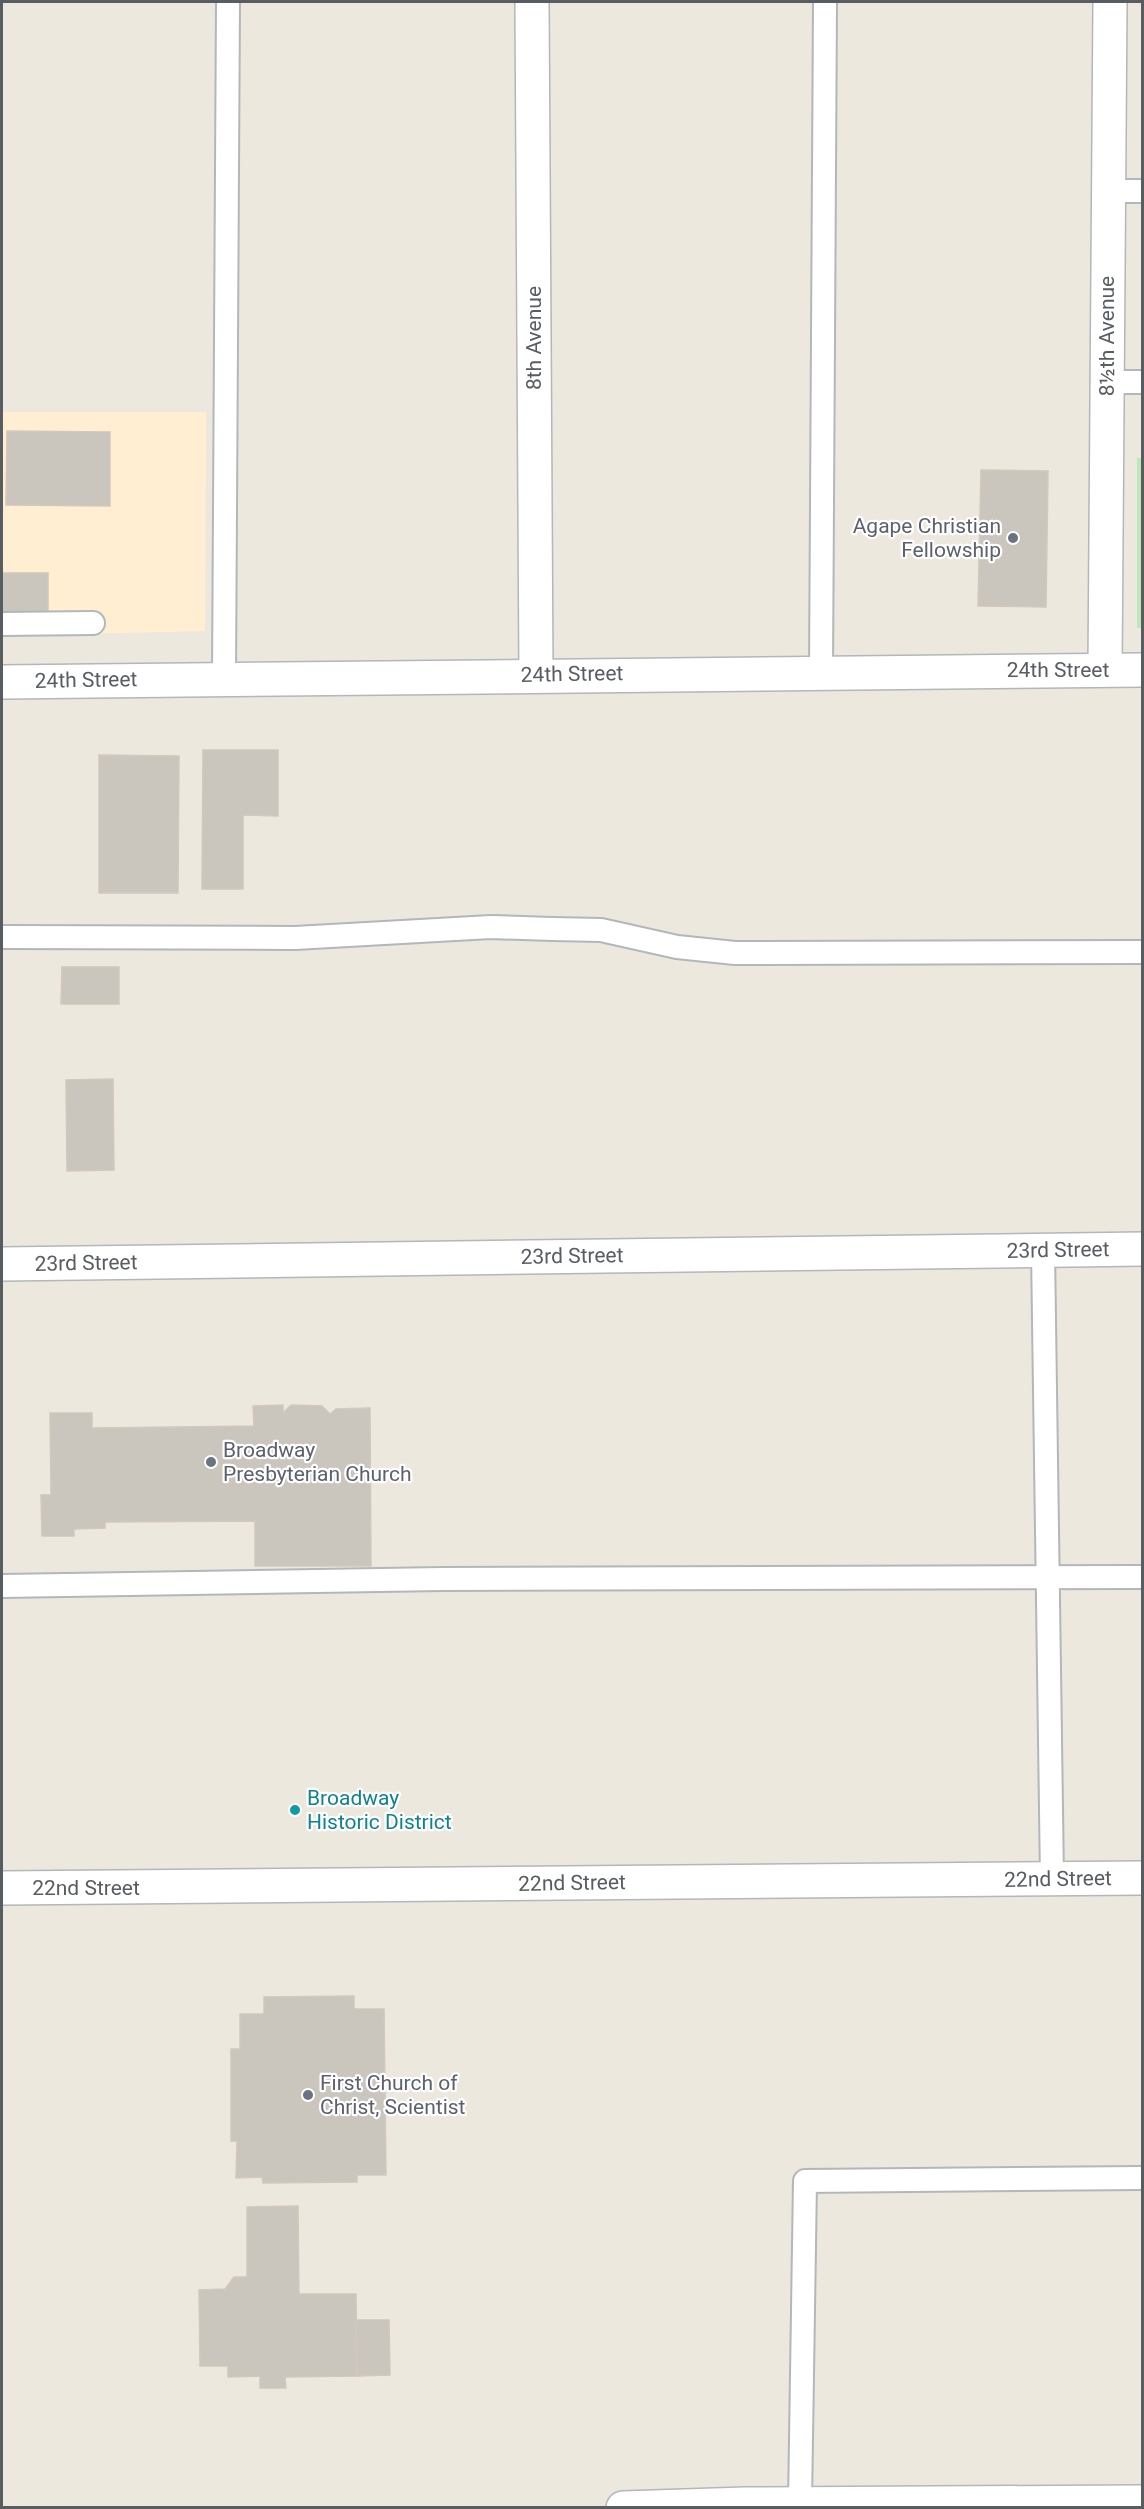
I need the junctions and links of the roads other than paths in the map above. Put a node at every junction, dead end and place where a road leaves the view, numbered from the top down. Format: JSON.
{"nodes":[{"id":1,"x":228,"y":2,"type":"edge"},
{"id":2,"x":532,"y":2,"type":"edge"},
{"id":3,"x":825,"y":2,"type":"edge"},
{"id":4,"x":1110,"y":2,"type":"edge"},
{"id":5,"x":1109,"y":191,"type":"junction"},
{"id":6,"x":1143,"y":191,"type":"edge"},
{"id":7,"x":1107,"y":382,"type":"junction"},
{"id":8,"x":1143,"y":382,"type":"edge"},
{"id":9,"x":93,"y":623,"type":"dead end"},
{"id":10,"x":2,"y":624,"type":"edge"},
{"id":11,"x":1143,"y":669,"type":"edge"},
{"id":12,"x":1105,"y":670,"type":"junction"},
{"id":13,"x":821,"y":672,"type":"junction"},
{"id":14,"x":536,"y":674,"type":"junction"},
{"id":15,"x":224,"y":678,"type":"junction"},
{"id":16,"x":2,"y":682,"type":"edge"},
{"id":17,"x":2,"y":938,"type":"edge"},
{"id":18,"x":1143,"y":952,"type":"edge"},
{"id":19,"x":1143,"y":1249,"type":"edge"},
{"id":20,"x":1043,"y":1250,"type":"junction"},
{"id":21,"x":2,"y":1264,"type":"edge"},
{"id":22,"x":1143,"y":1577,"type":"edge"},
{"id":23,"x":1047,"y":1578,"type":"junction"},
{"id":24,"x":2,"y":1586,"type":"edge"},
{"id":25,"x":1143,"y":1878,"type":"edge"},
{"id":26,"x":1052,"y":1879,"type":"junction"},
{"id":27,"x":2,"y":1888,"type":"edge"},
{"id":28,"x":1143,"y":2178,"type":"edge"},
{"id":29,"x":1143,"y":2502,"type":"edge"},
{"id":30,"x":800,"y":2504,"type":"junction"},
{"id":31,"x":745,"y":2506,"type":"edge"},
{"id":32,"x":623,"y":2508,"type":"edge"}],
"edges":[{"from":1,"to":15,"type":"lane"},
{"from":2,"to":14,"type":"street","name":"8th Avenue"},
{"from":3,"to":13,"type":"lane"},
{"from":4,"to":5,"type":"street","name":"8½th Avenue"},
{"from":5,"to":6,"type":"lane"},
{"from":5,"to":7,"type":"street","name":"8½th Avenue"},
{"from":7,"to":8,"type":"lane"},
{"from":7,"to":12,"type":"street","name":"8½th Avenue"},
{"from":9,"to":10,"type":"lane"},
{"from":11,"to":12,"type":"street","name":"24th Street"},
{"from":12,"to":13,"type":"street","name":"24th Street"},
{"from":13,"to":14,"type":"street","name":"24th Street"},
{"from":14,"to":15,"type":"street","name":"24th Street"},
{"from":15,"to":16,"type":"street","name":"24th Street"},
{"from":17,"to":18,"type":"lane"},
{"from":19,"to":20,"type":"street","name":"23rd Street"},
{"from":20,"to":21,"type":"street","name":"23rd Street"},
{"from":20,"to":23,"type":"lane"},
{"from":22,"to":23,"type":"lane"},
{"from":23,"to":24,"type":"lane"},
{"from":23,"to":26,"type":"lane"},
{"from":25,"to":26,"type":"street","name":"22nd Street"},
{"from":26,"to":27,"type":"street","name":"22nd Street"},
{"from":28,"to":30,"type":"lane"},
{"from":29,"to":30,"type":"street"},
{"from":30,"to":31,"type":"street"},
{"from":31,"to":32,"type":"street"}]}
